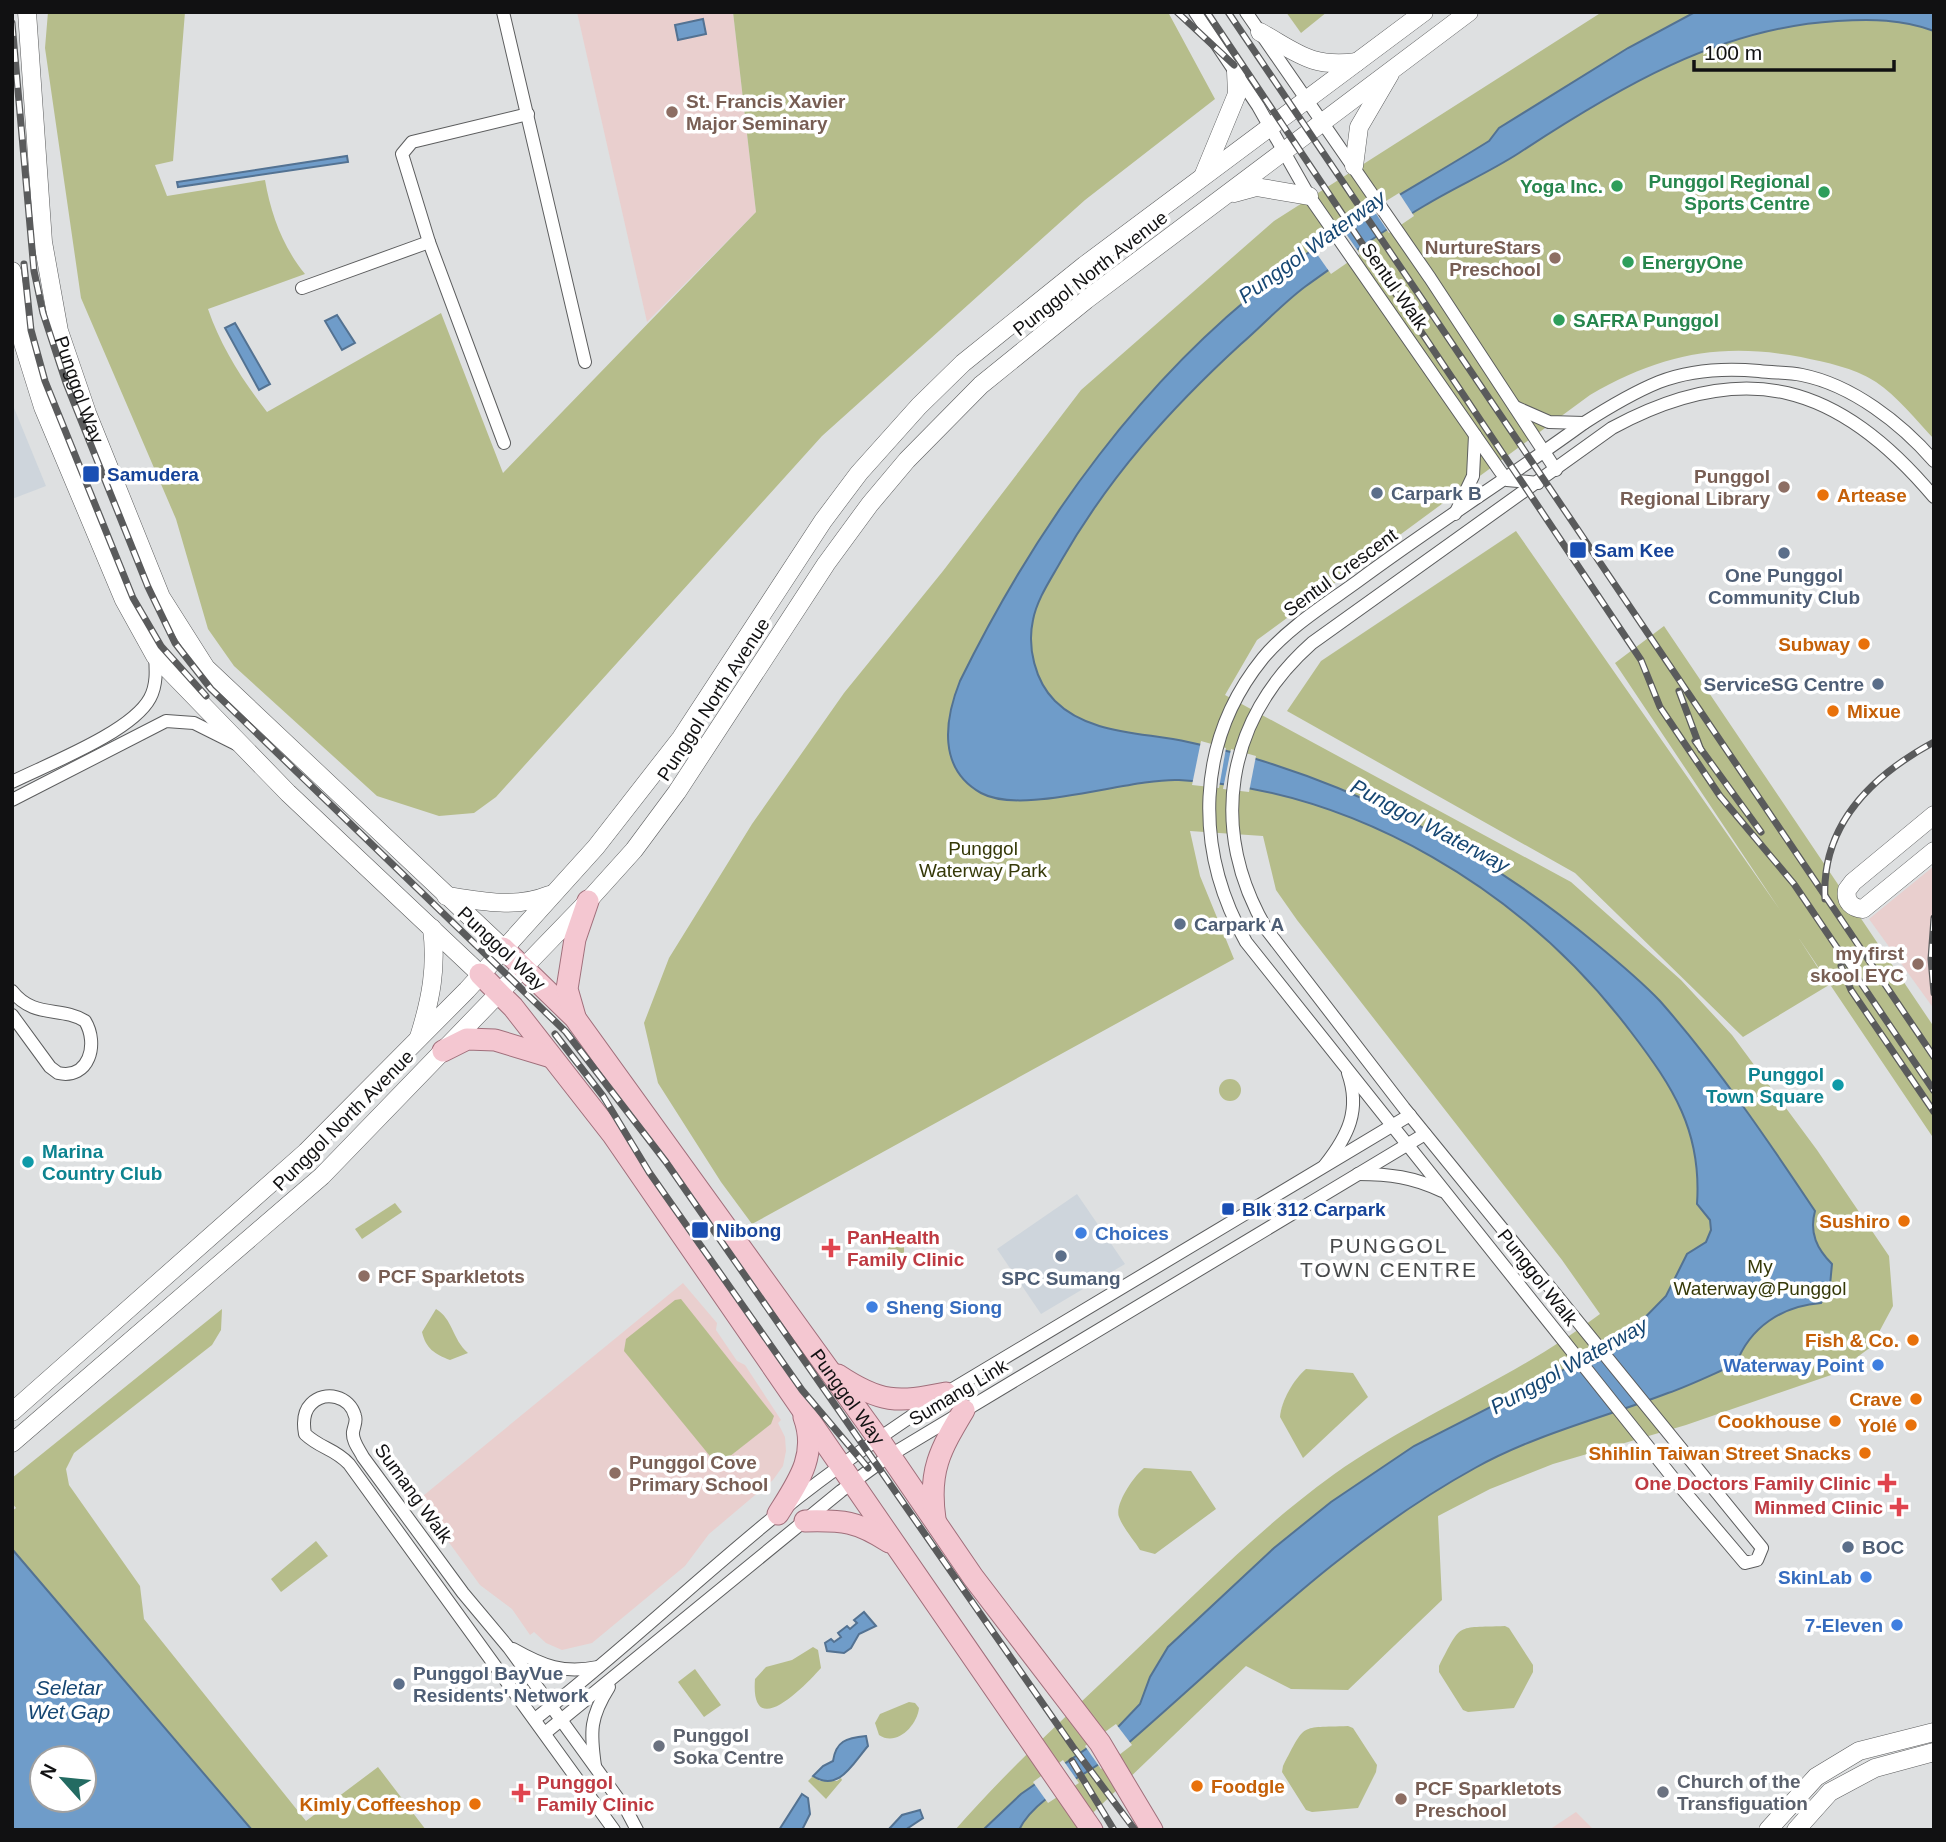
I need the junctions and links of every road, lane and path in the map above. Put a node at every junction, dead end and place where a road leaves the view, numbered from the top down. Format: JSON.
{"nodes":[{"id":1,"x":27,"y":12,"type":"edge"},
{"id":2,"x":503,"y":12,"type":"edge"},
{"id":3,"x":1195,"y":12,"type":"edge"},
{"id":4,"x":1245,"y":12,"type":"edge"},
{"id":5,"x":1424,"y":12,"type":"edge"},
{"id":6,"x":1469,"y":12,"type":"edge"},
{"id":7,"x":1260,"y":32,"type":"junction"},
{"id":8,"x":1359,"y":62,"type":"junction"},
{"id":9,"x":1396,"y":65,"type":"junction"},
{"id":10,"x":1236,"y":71,"type":"junction"},
{"id":11,"x":1308,"y":99,"type":"junction"},
{"id":12,"x":528,"y":114,"type":"junction"},
{"id":13,"x":1323,"y":122,"type":"junction"},
{"id":14,"x":1270,"y":127,"type":"junction"},
{"id":15,"x":1284,"y":151,"type":"junction"},
{"id":16,"x":1354,"y":166,"type":"junction"},
{"id":17,"x":1202,"y":177,"type":"junction"},
{"id":18,"x":1227,"y":195,"type":"junction"},
{"id":19,"x":1309,"y":196,"type":"junction"},
{"id":20,"x":429,"y":242,"type":"junction"},
{"id":21,"x":12,"y":271,"type":"edge"},
{"id":22,"x":302,"y":288,"type":"dead end"},
{"id":23,"x":585,"y":362,"type":"dead end"},
{"id":24,"x":1514,"y":407,"type":"junction"},
{"id":25,"x":1584,"y":423,"type":"junction"},
{"id":26,"x":1475,"y":434,"type":"junction"},
{"id":27,"x":504,"y":443,"type":"dead end"},
{"id":28,"x":1545,"y":452,"type":"junction"},
{"id":29,"x":1934,"y":461,"type":"edge"},
{"id":30,"x":1556,"y":470,"type":"junction"},
{"id":31,"x":1507,"y":480,"type":"junction"},
{"id":32,"x":1538,"y":483,"type":"junction"},
{"id":33,"x":1934,"y":497,"type":"edge"},
{"id":34,"x":1455,"y":514,"type":"junction"},
{"id":35,"x":155,"y":656,"type":"junction"},
{"id":36,"x":242,"y":747,"type":"junction"},
{"id":37,"x":12,"y":782,"type":"edge"},
{"id":38,"x":12,"y":800,"type":"edge"},
{"id":39,"x":1934,"y":815,"type":"edge"},
{"id":40,"x":1934,"y":851,"type":"edge"},
{"id":41,"x":552,"y":894,"type":"junction"},
{"id":42,"x":446,"y":896,"type":"junction"},
{"id":43,"x":588,"y":901,"type":"junction"},
{"id":44,"x":432,"y":928,"type":"junction"},
{"id":45,"x":503,"y":948,"type":"junction"},
{"id":46,"x":524,"y":968,"type":"junction"},
{"id":47,"x":480,"y":974,"type":"junction"},
{"id":48,"x":12,"y":991,"type":"edge"},
{"id":49,"x":500,"y":994,"type":"junction"},
{"id":50,"x":12,"y":1015,"type":"edge"},
{"id":51,"x":575,"y":1018,"type":"junction"},
{"id":52,"x":418,"y":1040,"type":"junction"},
{"id":53,"x":443,"y":1051,"type":"junction"},
{"id":54,"x":551,"y":1057,"type":"junction"},
{"id":55,"x":1345,"y":1065,"type":"junction"},
{"id":56,"x":1410,"y":1115,"type":"junction"},
{"id":57,"x":1394,"y":1125,"type":"junction"},
{"id":58,"x":1425,"y":1134,"type":"junction"},
{"id":59,"x":1408,"y":1144,"type":"junction"},
{"id":60,"x":1321,"y":1171,"type":"junction"},
{"id":61,"x":1357,"y":1174,"type":"junction"},
{"id":62,"x":1445,"y":1192,"type":"junction"},
{"id":63,"x":828,"y":1368,"type":"junction"},
{"id":64,"x":946,"y":1393,"type":"junction"},
{"id":65,"x":798,"y":1400,"type":"junction"},
{"id":66,"x":964,"y":1410,"type":"junction"},
{"id":67,"x":12,"y":1412,"type":"edge"},
{"id":68,"x":878,"y":1438,"type":"junction"},
{"id":69,"x":14,"y":1442,"type":"edge"},
{"id":70,"x":889,"y":1456,"type":"junction"},
{"id":71,"x":847,"y":1473,"type":"junction"},
{"id":72,"x":778,"y":1514,"type":"junction"},
{"id":73,"x":805,"y":1521,"type":"junction"},
{"id":74,"x":935,"y":1522,"type":"junction"},
{"id":75,"x":893,"y":1546,"type":"junction"},
{"id":76,"x":509,"y":1648,"type":"junction"},
{"id":77,"x":602,"y":1666,"type":"junction"},
{"id":78,"x":614,"y":1678,"type":"junction"},
{"id":79,"x":551,"y":1707,"type":"junction"},
{"id":80,"x":535,"y":1719,"type":"junction"},
{"id":81,"x":561,"y":1720,"type":"junction"},
{"id":82,"x":1934,"y":1732,"type":"edge"},
{"id":83,"x":545,"y":1733,"type":"junction"},
{"id":84,"x":1934,"y":1752,"type":"edge"},
{"id":85,"x":596,"y":1768,"type":"junction"},
{"id":86,"x":614,"y":1830,"type":"edge"},
{"id":87,"x":637,"y":1830,"type":"edge"},
{"id":88,"x":1092,"y":1830,"type":"edge"},
{"id":89,"x":1152,"y":1830,"type":"edge"},
{"id":90,"x":1768,"y":1830,"type":"edge"},
{"id":91,"x":1796,"y":1830,"type":"edge"}],
"edges":[{"from":1,"to":42,"type":"main road","name":"Punggol Way"},
{"from":2,"to":12,"type":"street"},
{"from":3,"to":10,"type":"street","name":"Sentul Walk"},
{"from":4,"to":7,"type":"street","name":"Sentul Walk"},
{"from":5,"to":8,"type":"main road","name":"Punggol North Avenue"},
{"from":6,"to":9,"type":"main road","name":"Punggol North Avenue"},
{"from":7,"to":8,"type":"main road"},
{"from":7,"to":11,"type":"street","name":"Sentul Walk"},
{"from":8,"to":11,"type":"main road","name":"Punggol North Avenue"},
{"from":9,"to":13,"type":"main road","name":"Punggol North Avenue"},
{"from":9,"to":16,"type":"main road"},
{"from":10,"to":14,"type":"street","name":"Sentul Walk"},
{"from":10,"to":17,"type":"main road"},
{"from":11,"to":13,"type":"street","name":"Sentul Walk"},
{"from":11,"to":14,"type":"main road","name":"Punggol North Avenue"},
{"from":12,"to":20,"type":"street"},
{"from":12,"to":23,"type":"street"},
{"from":13,"to":15,"type":"main road","name":"Punggol North Avenue"},
{"from":13,"to":16,"type":"street","name":"Sentul Walk"},
{"from":14,"to":15,"type":"street","name":"Sentul Walk"},
{"from":14,"to":17,"type":"main road","name":"Punggol North Avenue"},
{"from":15,"to":18,"type":"main road","name":"Punggol North Avenue"},
{"from":15,"to":19,"type":"street","name":"Sentul Walk"},
{"from":16,"to":24,"type":"street","name":"Sentul Walk"},
{"from":17,"to":41,"type":"main road","name":"Punggol North Avenue"},
{"from":18,"to":19,"type":"main road"},
{"from":18,"to":43,"type":"main road","name":"Punggol North Avenue"},
{"from":19,"to":26,"type":"street","name":"Sentul Walk"},
{"from":20,"to":22,"type":"street"},
{"from":20,"to":27,"type":"street"},
{"from":21,"to":35,"type":"main road","name":"Punggol Way"},
{"from":24,"to":25,"type":"street"},
{"from":24,"to":28,"type":"street","name":"Sentul Walk"},
{"from":25,"to":28,"type":"street","name":"Sentul Crescent"},
{"from":25,"to":29,"type":"street","name":"Sentul Crescent"},
{"from":26,"to":31,"type":"street","name":"Sentul Walk"},
{"from":26,"to":34,"type":"street"},
{"from":28,"to":30,"type":"street","name":"Sentul Walk"},
{"from":28,"to":31,"type":"street","name":"Sentul Crescent"},
{"from":30,"to":32,"type":"street"},
{"from":30,"to":33,"type":"street"},
{"from":31,"to":32,"type":"street"},
{"from":31,"to":34,"type":"street","name":"Sentul Crescent"},
{"from":32,"to":56,"type":"street"},
{"from":34,"to":55,"type":"street","name":"Sentul Crescent"},
{"from":35,"to":36,"type":"main road","name":"Punggol Way"},
{"from":35,"to":37,"type":"street"},
{"from":36,"to":38,"type":"street"},
{"from":36,"to":44,"type":"main road","name":"Punggol Way"},
{"from":39,"to":40,"type":"main road"},
{"from":41,"to":42,"type":"main road"},
{"from":41,"to":45,"type":"main road","name":"Punggol North Avenue"},
{"from":42,"to":45,"type":"main road","name":"Punggol Way"},
{"from":43,"to":46,"type":"main road","name":"Punggol North Avenue"},
{"from":43,"to":51,"type":"main road"},
{"from":44,"to":47,"type":"main road","name":"Punggol Way"},
{"from":44,"to":52,"type":"main road"},
{"from":45,"to":46,"type":"main road","name":"Punggol Way"},
{"from":45,"to":47,"type":"main road","name":"Punggol North Avenue"},
{"from":46,"to":49,"type":"main road","name":"Punggol North Avenue"},
{"from":46,"to":51,"type":"main road","name":"Punggol Way"},
{"from":47,"to":49,"type":"main road","name":"Punggol Way"},
{"from":47,"to":52,"type":"main road","name":"Punggol North Avenue"},
{"from":48,"to":50,"type":"street"},
{"from":49,"to":53,"type":"main road","name":"Punggol North Avenue"},
{"from":49,"to":54,"type":"main road","name":"Punggol Way"},
{"from":51,"to":63,"type":"main road","name":"Punggol Way"},
{"from":52,"to":67,"type":"main road","name":"Punggol North Avenue"},
{"from":53,"to":54,"type":"main road"},
{"from":53,"to":69,"type":"main road","name":"Punggol North Avenue"},
{"from":54,"to":65,"type":"main road","name":"Punggol Way"},
{"from":55,"to":57,"type":"street","name":"Sentul Crescent"},
{"from":55,"to":60,"type":"street"},
{"from":56,"to":57,"type":"street","name":"Sumang Link"},
{"from":56,"to":58,"type":"street"},
{"from":57,"to":59,"type":"street","name":"Sentul Crescent"},
{"from":57,"to":60,"type":"street","name":"Sumang Link"},
{"from":58,"to":59,"type":"street","name":"Sumang Link"},
{"from":58,"to":62,"type":"street","name":"Punggol Walk"},
{"from":59,"to":61,"type":"street","name":"Sumang Link"},
{"from":59,"to":62,"type":"street","name":"Punggol Walk"},
{"from":60,"to":64,"type":"street","name":"Sumang Link"},
{"from":61,"to":62,"type":"street"},
{"from":61,"to":66,"type":"street","name":"Sumang Link"},
{"from":63,"to":64,"type":"main road"},
{"from":63,"to":68,"type":"main road","name":"Punggol Way"},
{"from":64,"to":68,"type":"street","name":"Sumang Link"},
{"from":65,"to":71,"type":"main road","name":"Punggol Way"},
{"from":65,"to":72,"type":"main road"},
{"from":66,"to":70,"type":"street","name":"Sumang Link"},
{"from":66,"to":74,"type":"main road"},
{"from":68,"to":70,"type":"main road","name":"Punggol Way"},
{"from":68,"to":71,"type":"street","name":"Sumang Link"},
{"from":70,"to":71,"type":"street","name":"Sumang Link"},
{"from":70,"to":74,"type":"main road","name":"Punggol Way"},
{"from":71,"to":72,"type":"street","name":"Sumang Link"},
{"from":71,"to":73,"type":"street","name":"Sumang Link"},
{"from":71,"to":75,"type":"main road","name":"Punggol Way"},
{"from":72,"to":77,"type":"street","name":"Sumang Link"},
{"from":73,"to":75,"type":"main road"},
{"from":73,"to":78,"type":"street","name":"Sumang Link"},
{"from":74,"to":89,"type":"main road","name":"Punggol Way"},
{"from":75,"to":88,"type":"main road","name":"Punggol Way"},
{"from":76,"to":77,"type":"street"},
{"from":76,"to":79,"type":"street","name":"Sumang Walk"},
{"from":76,"to":80,"type":"street","name":"Sumang Walk"},
{"from":77,"to":79,"type":"street","name":"Sumang Link"},
{"from":78,"to":81,"type":"street","name":"Sumang Link"},
{"from":78,"to":85,"type":"street"},
{"from":79,"to":80,"type":"street","name":"Sumang Link"},
{"from":79,"to":81,"type":"street","name":"Sumang Walk"},
{"from":80,"to":83,"type":"street","name":"Sumang Walk"},
{"from":81,"to":83,"type":"street","name":"Sumang Link"},
{"from":81,"to":85,"type":"street","name":"Sumang Walk"},
{"from":82,"to":90,"type":"main road"},
{"from":83,"to":86,"type":"street","name":"Sumang Walk"},
{"from":84,"to":91,"type":"main road"},
{"from":85,"to":87,"type":"street","name":"Sumang Walk"}]}
